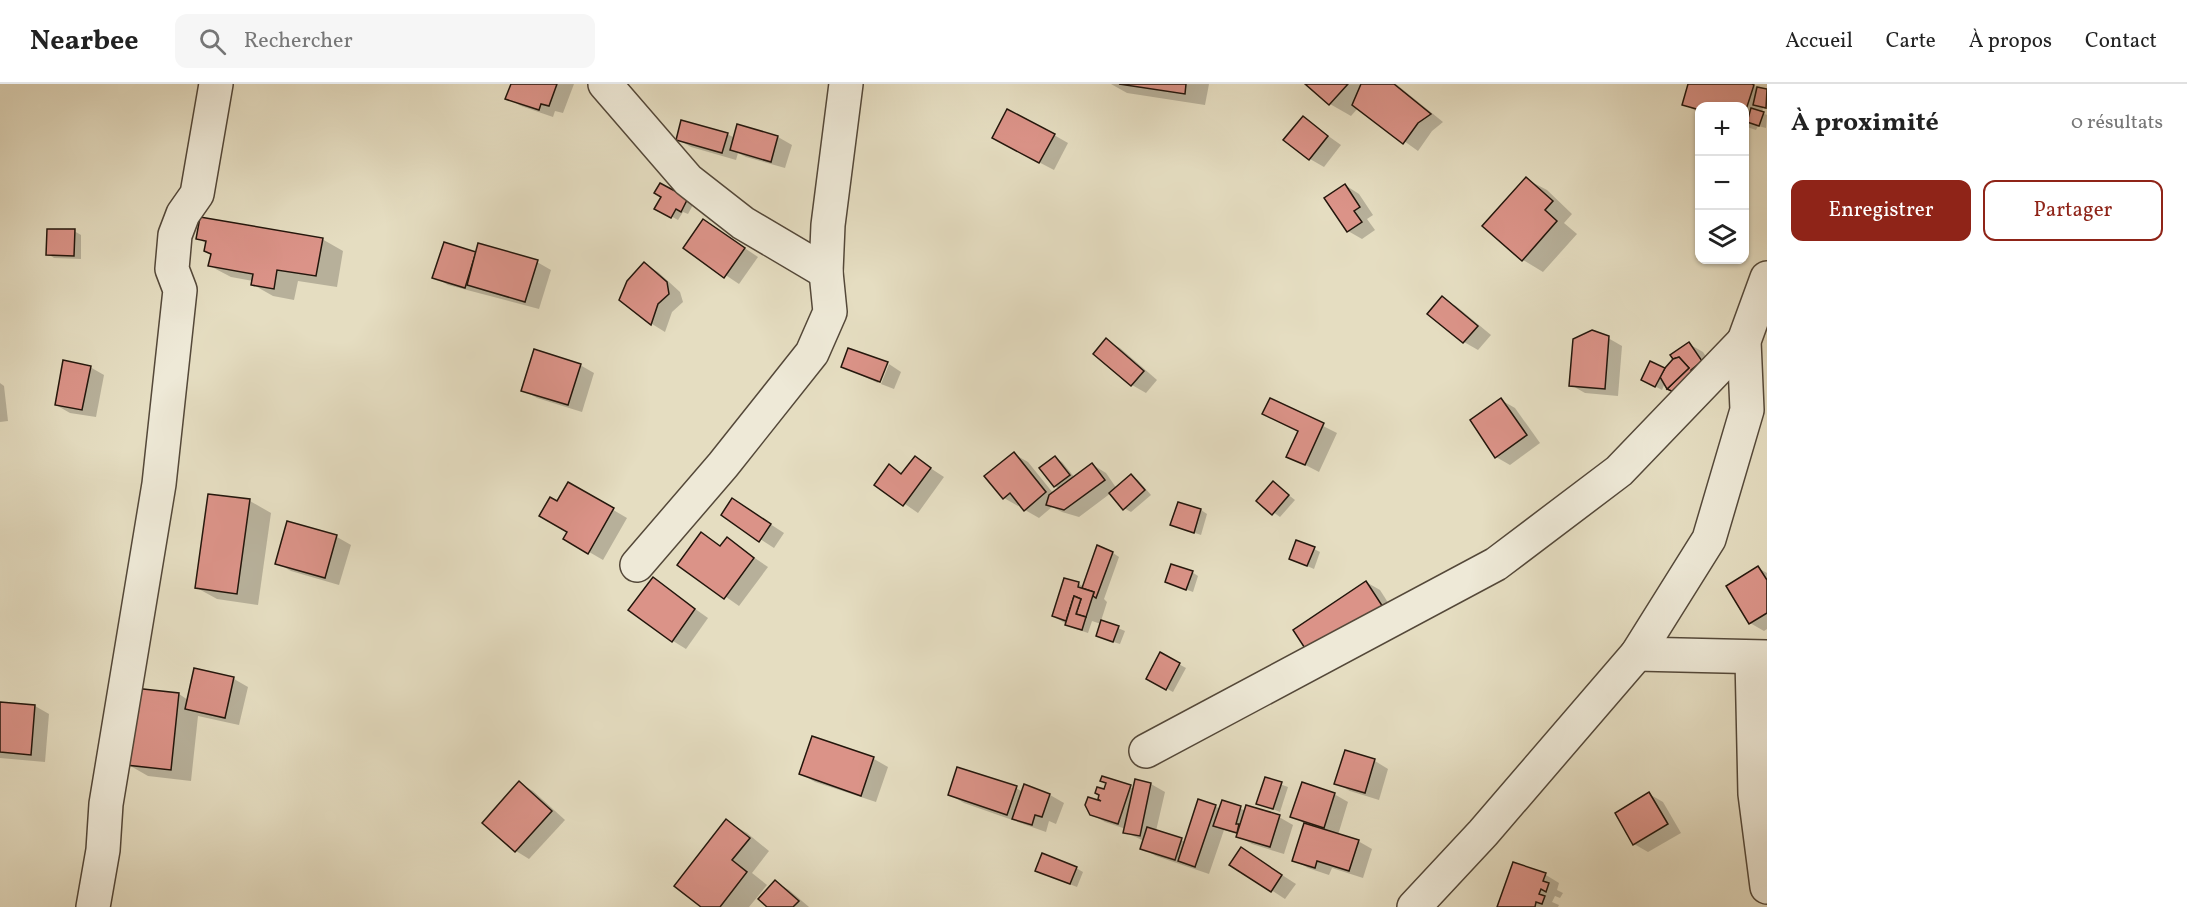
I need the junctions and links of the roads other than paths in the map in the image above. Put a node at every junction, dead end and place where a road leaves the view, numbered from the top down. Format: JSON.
{"nodes":[{"id":1,"x":216,"y":84,"type":"edge"},
{"id":2,"x":605,"y":84,"type":"edge"},
{"id":3,"x":846,"y":84,"type":"edge"},
{"id":4,"x":826,"y":272,"type":"junction"},
{"id":5,"x":1767,"y":278,"type":"edge"},
{"id":6,"x":1744,"y":342,"type":"junction"},
{"id":7,"x":1747,"y":411,"type":"junction"},
{"id":8,"x":1767,"y":436,"type":"edge"},
{"id":9,"x":637,"y":565,"type":"dead end"},
{"id":10,"x":1637,"y":654,"type":"junction"},
{"id":11,"x":1759,"y":657,"type":"edge"},
{"id":12,"x":1146,"y":752,"type":"dead end"},
{"id":13,"x":1767,"y":887,"type":"edge"},
{"id":14,"x":93,"y":907,"type":"edge"},
{"id":15,"x":1414,"y":907,"type":"edge"}],
"edges":[{"from":1,"to":14,"type":"street"},
{"from":2,"to":4,"type":"street"},
{"from":3,"to":4,"type":"street"},
{"from":4,"to":9,"type":"street"},
{"from":5,"to":6,"type":"street"},
{"from":6,"to":7,"type":"street"},
{"from":6,"to":12,"type":"street"},
{"from":7,"to":8,"type":"street"},
{"from":7,"to":10,"type":"street"},
{"from":10,"to":11,"type":"street"},
{"from":10,"to":15,"type":"street"},
{"from":11,"to":13,"type":"street"}]}
